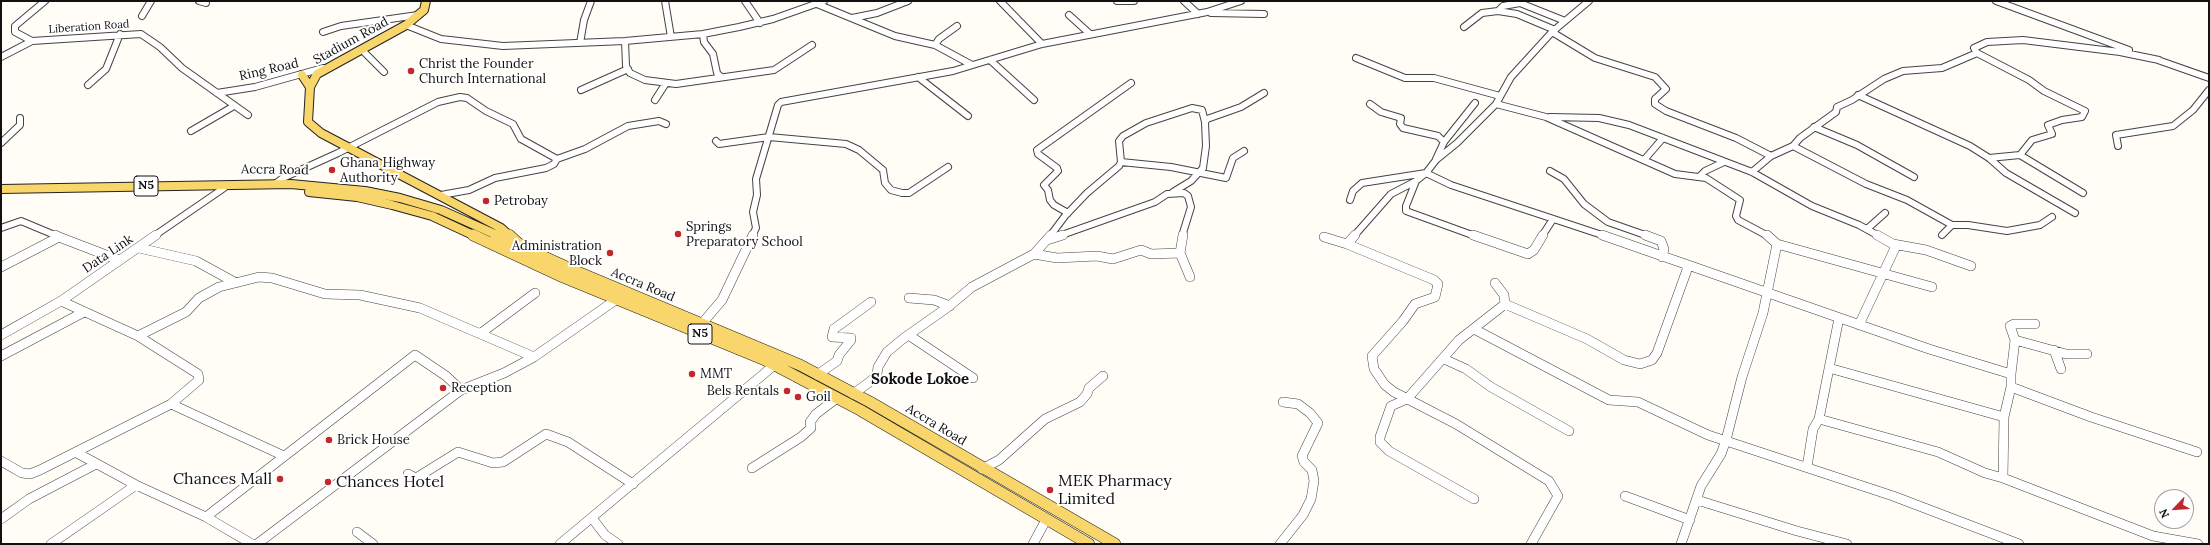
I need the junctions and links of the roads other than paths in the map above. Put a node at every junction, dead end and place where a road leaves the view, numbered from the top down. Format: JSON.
{"nodes":[{"id":1,"x":45,"y":1,"type":"edge"},
{"id":2,"x":151,"y":1,"type":"edge"},
{"id":3,"x":199,"y":1,"type":"edge"},
{"id":4,"x":426,"y":1,"type":"edge"},
{"id":5,"x":591,"y":1,"type":"edge"},
{"id":6,"x":665,"y":1,"type":"edge"},
{"id":7,"x":745,"y":1,"type":"edge"},
{"id":8,"x":824,"y":1,"type":"edge"},
{"id":9,"x":908,"y":1,"type":"edge"},
{"id":10,"x":1000,"y":1,"type":"edge"},
{"id":11,"x":1117,"y":1,"type":"edge"},
{"id":12,"x":1134,"y":1,"type":"edge"},
{"id":13,"x":1184,"y":1,"type":"edge"},
{"id":14,"x":1241,"y":1,"type":"edge"},
{"id":15,"x":1589,"y":1,"type":"edge"},
{"id":16,"x":1996,"y":1,"type":"edge"},
{"id":17,"x":206,"y":4,"type":"dead end"},
{"id":18,"x":817,"y":4,"type":"junction"},
{"id":19,"x":1498,"y":11,"type":"junction"},
{"id":20,"x":1207,"y":12,"type":"junction"},
{"id":21,"x":1198,"y":14,"type":"junction"},
{"id":22,"x":1264,"y":14,"type":"dead end"},
{"id":23,"x":418,"y":15,"type":"junction"},
{"id":24,"x":1069,"y":15,"type":"dead end"},
{"id":25,"x":142,"y":16,"type":"dead end"},
{"id":26,"x":852,"y":18,"type":"junction"},
{"id":27,"x":1565,"y":21,"type":"junction"},
{"id":28,"x":760,"y":23,"type":"junction"},
{"id":29,"x":406,"y":25,"type":"junction"},
{"id":30,"x":957,"y":26,"type":"dead end"},
{"id":31,"x":1464,"y":27,"type":"dead end"},
{"id":32,"x":1553,"y":31,"type":"junction"},
{"id":33,"x":323,"y":32,"type":"dead end"},
{"id":34,"x":120,"y":34,"type":"junction"},
{"id":35,"x":703,"y":34,"type":"junction"},
{"id":36,"x":1090,"y":34,"type":"junction"},
{"id":37,"x":671,"y":37,"type":"junction"},
{"id":38,"x":625,"y":41,"type":"junction"},
{"id":39,"x":32,"y":42,"type":"junction"},
{"id":40,"x":580,"y":43,"type":"junction"},
{"id":41,"x":1042,"y":44,"type":"junction"},
{"id":42,"x":812,"y":45,"type":"dead end"},
{"id":43,"x":935,"y":45,"type":"junction"},
{"id":44,"x":362,"y":50,"type":"junction"},
{"id":45,"x":1978,"y":54,"type":"junction"},
{"id":46,"x":1,"y":58,"type":"edge"},
{"id":47,"x":1356,"y":58,"type":"dead end"},
{"id":48,"x":990,"y":60,"type":"junction"},
{"id":49,"x":2159,"y":60,"type":"junction"},
{"id":50,"x":972,"y":64,"type":"junction"},
{"id":51,"x":325,"y":67,"type":"junction"},
{"id":52,"x":628,"y":69,"type":"junction"},
{"id":53,"x":384,"y":72,"type":"dead end"},
{"id":54,"x":302,"y":75,"type":"junction"},
{"id":55,"x":720,"y":76,"type":"junction"},
{"id":56,"x":918,"y":77,"type":"junction"},
{"id":57,"x":2209,"y":78,"type":"edge"},
{"id":58,"x":666,"y":83,"type":"junction"},
{"id":59,"x":1131,"y":84,"type":"dead end"},
{"id":60,"x":88,"y":85,"type":"dead end"},
{"id":61,"x":310,"y":87,"type":"junction"},
{"id":62,"x":581,"y":90,"type":"dead end"},
{"id":63,"x":2209,"y":90,"type":"edge"},
{"id":64,"x":217,"y":93,"type":"junction"},
{"id":65,"x":1264,"y":93,"type":"dead end"},
{"id":66,"x":1858,"y":95,"type":"junction"},
{"id":67,"x":1500,"y":96,"type":"junction"},
{"id":68,"x":655,"y":100,"type":"dead end"},
{"id":69,"x":1034,"y":100,"type":"dead end"},
{"id":70,"x":1475,"y":103,"type":"dead end"},
{"id":71,"x":1370,"y":104,"type":"dead end"},
{"id":72,"x":1496,"y":104,"type":"junction"},
{"id":73,"x":234,"y":106,"type":"junction"},
{"id":74,"x":248,"y":115,"type":"dead end"},
{"id":75,"x":968,"y":116,"type":"dead end"},
{"id":76,"x":1546,"y":117,"type":"junction"},
{"id":77,"x":20,"y":118,"type":"dead end"},
{"id":78,"x":1205,"y":122,"type":"junction"},
{"id":79,"x":666,"y":124,"type":"dead end"},
{"id":80,"x":1814,"y":127,"type":"junction"},
{"id":81,"x":191,"y":131,"type":"dead end"},
{"id":82,"x":769,"y":136,"type":"junction"},
{"id":83,"x":1663,"y":138,"type":"junction"},
{"id":84,"x":716,"y":141,"type":"dead end"},
{"id":85,"x":1444,"y":142,"type":"junction"},
{"id":86,"x":1,"y":143,"type":"edge"},
{"id":87,"x":1793,"y":146,"type":"junction"},
{"id":88,"x":2118,"y":146,"type":"dead end"},
{"id":89,"x":350,"y":147,"type":"junction"},
{"id":90,"x":1244,"y":151,"type":"dead end"},
{"id":91,"x":2020,"y":155,"type":"junction"},
{"id":92,"x":1771,"y":156,"type":"junction"},
{"id":93,"x":1989,"y":158,"type":"junction"},
{"id":94,"x":557,"y":159,"type":"junction"},
{"id":95,"x":1436,"y":160,"type":"junction"},
{"id":96,"x":1644,"y":160,"type":"junction"},
{"id":97,"x":1121,"y":162,"type":"junction"},
{"id":98,"x":1724,"y":162,"type":"junction"},
{"id":99,"x":948,"y":168,"type":"dead end"},
{"id":100,"x":1550,"y":171,"type":"dead end"},
{"id":101,"x":1199,"y":172,"type":"junction"},
{"id":102,"x":1752,"y":172,"type":"junction"},
{"id":103,"x":1426,"y":173,"type":"junction"},
{"id":104,"x":1700,"y":176,"type":"junction"},
{"id":105,"x":1914,"y":177,"type":"dead end"},
{"id":106,"x":1416,"y":181,"type":"junction"},
{"id":107,"x":275,"y":184,"type":"junction"},
{"id":108,"x":224,"y":188,"type":"junction"},
{"id":109,"x":1,"y":189,"type":"edge"},
{"id":110,"x":1,"y":193,"type":"edge"},
{"id":111,"x":1172,"y":193,"type":"junction"},
{"id":112,"x":2083,"y":193,"type":"dead end"},
{"id":113,"x":441,"y":195,"type":"junction"},
{"id":114,"x":1350,"y":200,"type":"dead end"},
{"id":115,"x":1068,"y":213,"type":"junction"},
{"id":116,"x":1885,"y":213,"type":"dead end"},
{"id":117,"x":2075,"y":213,"type":"dead end"},
{"id":118,"x":2052,"y":217,"type":"dead end"},
{"id":119,"x":1553,"y":219,"type":"junction"},
{"id":120,"x":490,"y":222,"type":"junction"},
{"id":121,"x":1952,"y":225,"type":"junction"},
{"id":122,"x":1,"y":228,"type":"edge"},
{"id":123,"x":1867,"y":229,"type":"junction"},
{"id":124,"x":1942,"y":235,"type":"dead end"},
{"id":125,"x":59,"y":237,"type":"junction"},
{"id":126,"x":1324,"y":237,"type":"dead end"},
{"id":127,"x":494,"y":240,"type":"junction"},
{"id":128,"x":1047,"y":240,"type":"junction"},
{"id":129,"x":1347,"y":244,"type":"junction"},
{"id":130,"x":1777,"y":244,"type":"junction"},
{"id":131,"x":1893,"y":244,"type":"junction"},
{"id":132,"x":522,"y":247,"type":"junction"},
{"id":133,"x":139,"y":248,"type":"junction"},
{"id":134,"x":1180,"y":253,"type":"junction"},
{"id":135,"x":1034,"y":254,"type":"junction"},
{"id":136,"x":1662,"y":257,"type":"junction"},
{"id":137,"x":119,"y":260,"type":"junction"},
{"id":138,"x":1688,"y":266,"type":"junction"},
{"id":139,"x":1971,"y":266,"type":"dead end"},
{"id":140,"x":1,"y":267,"type":"edge"},
{"id":141,"x":1884,"y":274,"type":"junction"},
{"id":142,"x":1190,"y":277,"type":"dead end"},
{"id":143,"x":236,"y":283,"type":"junction"},
{"id":144,"x":1495,"y":283,"type":"dead end"},
{"id":145,"x":1932,"y":287,"type":"dead end"},
{"id":146,"x":1768,"y":292,"type":"junction"},
{"id":147,"x":535,"y":293,"type":"dead end"},
{"id":148,"x":909,"y":298,"type":"dead end"},
{"id":149,"x":617,"y":299,"type":"junction"},
{"id":150,"x":61,"y":301,"type":"junction"},
{"id":151,"x":871,"y":302,"type":"dead end"},
{"id":152,"x":1505,"y":304,"type":"junction"},
{"id":153,"x":950,"y":306,"type":"junction"},
{"id":154,"x":84,"y":312,"type":"junction"},
{"id":155,"x":1839,"y":318,"type":"junction"},
{"id":156,"x":2035,"y":324,"type":"dead end"},
{"id":157,"x":1859,"y":325,"type":"junction"},
{"id":158,"x":698,"y":328,"type":"junction"},
{"id":159,"x":1474,"y":329,"type":"junction"},
{"id":160,"x":481,"y":333,"type":"junction"},
{"id":161,"x":1,"y":335,"type":"edge"},
{"id":162,"x":138,"y":336,"type":"junction"},
{"id":163,"x":910,"y":336,"type":"junction"},
{"id":164,"x":2015,"y":340,"type":"junction"},
{"id":165,"x":2054,"y":350,"type":"junction"},
{"id":166,"x":2087,"y":354,"type":"dead end"},
{"id":167,"x":1,"y":356,"type":"edge"},
{"id":168,"x":534,"y":357,"type":"junction"},
{"id":169,"x":783,"y":357,"type":"junction"},
{"id":170,"x":1444,"y":359,"type":"junction"},
{"id":171,"x":775,"y":365,"type":"junction"},
{"id":172,"x":1828,"y":368,"type":"junction"},
{"id":173,"x":2061,"y":369,"type":"dead end"},
{"id":174,"x":2011,"y":374,"type":"junction"},
{"id":175,"x":817,"y":375,"type":"junction"},
{"id":176,"x":1103,"y":376,"type":"dead end"},
{"id":177,"x":973,"y":378,"type":"dead end"},
{"id":178,"x":2011,"y":387,"type":"junction"},
{"id":179,"x":461,"y":390,"type":"junction"},
{"id":180,"x":853,"y":394,"type":"junction"},
{"id":181,"x":837,"y":398,"type":"junction"},
{"id":182,"x":1407,"y":398,"type":"junction"},
{"id":183,"x":1283,"y":402,"type":"dead end"},
{"id":184,"x":171,"y":404,"type":"junction"},
{"id":185,"x":2004,"y":417,"type":"junction"},
{"id":186,"x":1819,"y":419,"type":"junction"},
{"id":187,"x":1569,"y":431,"type":"dead end"},
{"id":188,"x":1726,"y":440,"type":"junction"},
{"id":189,"x":2198,"y":452,"type":"dead end"},
{"id":190,"x":77,"y":454,"type":"junction"},
{"id":191,"x":284,"y":456,"type":"junction"},
{"id":192,"x":1,"y":461,"type":"edge"},
{"id":193,"x":96,"y":464,"type":"junction"},
{"id":194,"x":1807,"y":467,"type":"junction"},
{"id":195,"x":752,"y":468,"type":"dead end"},
{"id":196,"x":982,"y":469,"type":"junction"},
{"id":197,"x":408,"y":474,"type":"dead end"},
{"id":198,"x":2003,"y":478,"type":"junction"},
{"id":199,"x":633,"y":484,"type":"junction"},
{"id":200,"x":136,"y":485,"type":"junction"},
{"id":201,"x":1625,"y":496,"type":"dead end"},
{"id":202,"x":1474,"y":499,"type":"dead end"},
{"id":203,"x":1697,"y":500,"type":"junction"},
{"id":204,"x":206,"y":517,"type":"junction"},
{"id":205,"x":592,"y":518,"type":"junction"},
{"id":206,"x":1,"y":519,"type":"edge"},
{"id":207,"x":1046,"y":520,"type":"junction"},
{"id":208,"x":1690,"y":520,"type":"junction"},
{"id":209,"x":357,"y":532,"type":"dead end"},
{"id":210,"x":51,"y":544,"type":"edge"},
{"id":211,"x":252,"y":544,"type":"edge"},
{"id":212,"x":257,"y":544,"type":"edge"},
{"id":213,"x":372,"y":544,"type":"edge"},
{"id":214,"x":560,"y":544,"type":"edge"},
{"id":215,"x":618,"y":544,"type":"edge"},
{"id":216,"x":1032,"y":544,"type":"edge"},
{"id":217,"x":1089,"y":544,"type":"edge"},
{"id":218,"x":1115,"y":544,"type":"edge"},
{"id":219,"x":1280,"y":544,"type":"edge"},
{"id":220,"x":1531,"y":544,"type":"edge"},
{"id":221,"x":1681,"y":544,"type":"edge"},
{"id":222,"x":1847,"y":544,"type":"edge"},
{"id":223,"x":2019,"y":544,"type":"edge"},
{"id":224,"x":2198,"y":544,"type":"edge"}],
"edges":[{"from":1,"to":39,"type":"street","name":"Liberation Road"},
{"from":2,"to":25,"type":"street"},
{"from":3,"to":17,"type":"street"},
{"from":4,"to":23,"type":"main road","name":"Stadium Road"},
{"from":5,"to":40,"type":"street"},
{"from":6,"to":37,"type":"street"},
{"from":7,"to":28,"type":"street"},
{"from":8,"to":18,"type":"street"},
{"from":9,"to":26,"type":"street"},
{"from":10,"to":41,"type":"street"},
{"from":11,"to":12,"type":"street"},
{"from":13,"to":21,"type":"street"},
{"from":14,"to":20,"type":"street"},
{"from":15,"to":27,"type":"street"},
{"from":16,"to":49,"type":"street"},
{"from":18,"to":26,"type":"street"},
{"from":18,"to":28,"type":"street"},
{"from":19,"to":27,"type":"street"},
{"from":19,"to":31,"type":"street"},
{"from":19,"to":32,"type":"street"},
{"from":20,"to":21,"type":"street"},
{"from":20,"to":22,"type":"street"},
{"from":21,"to":36,"type":"street"},
{"from":23,"to":29,"type":"main road","name":"Stadium Road"},
{"from":23,"to":33,"type":"street"},
{"from":24,"to":36,"type":"street"},
{"from":26,"to":43,"type":"street"},
{"from":27,"to":32,"type":"street"},
{"from":28,"to":35,"type":"street"},
{"from":29,"to":40,"type":"street"},
{"from":29,"to":44,"type":"main road","name":"Stadium Road"},
{"from":30,"to":43,"type":"street"},
{"from":32,"to":67,"type":"street"},
{"from":32,"to":92,"type":"street"},
{"from":34,"to":39,"type":"street","name":"Liberation Road"},
{"from":34,"to":60,"type":"street"},
{"from":34,"to":64,"type":"street","name":"Liberation Road"},
{"from":35,"to":37,"type":"street"},
{"from":35,"to":55,"type":"street"},
{"from":36,"to":41,"type":"street"},
{"from":37,"to":38,"type":"street"},
{"from":38,"to":40,"type":"street"},
{"from":38,"to":52,"type":"street"},
{"from":39,"to":46,"type":"street"},
{"from":41,"to":48,"type":"street"},
{"from":42,"to":55,"type":"street"},
{"from":43,"to":50,"type":"street"},
{"from":44,"to":51,"type":"main road","name":"Stadium Road"},
{"from":44,"to":53,"type":"street"},
{"from":45,"to":49,"type":"street"},
{"from":45,"to":66,"type":"street"},
{"from":45,"to":91,"type":"street"},
{"from":47,"to":67,"type":"street"},
{"from":48,"to":50,"type":"street"},
{"from":48,"to":69,"type":"street"},
{"from":49,"to":57,"type":"street"},
{"from":50,"to":56,"type":"street"},
{"from":51,"to":54,"type":"street","name":"Ring Road"},
{"from":51,"to":61,"type":"main road","name":"Stadium Road"},
{"from":52,"to":58,"type":"street"},
{"from":52,"to":62,"type":"street"},
{"from":54,"to":61,"type":"main road"},
{"from":54,"to":64,"type":"street","name":"Ring Road"},
{"from":55,"to":58,"type":"street"},
{"from":56,"to":75,"type":"street"},
{"from":56,"to":82,"type":"street"},
{"from":58,"to":68,"type":"street"},
{"from":59,"to":115,"type":"street"},
{"from":61,"to":89,"type":"main road"},
{"from":63,"to":88,"type":"street"},
{"from":64,"to":73,"type":"street","name":"Liberation Road"},
{"from":65,"to":78,"type":"street"},
{"from":66,"to":80,"type":"street"},
{"from":66,"to":93,"type":"street"},
{"from":67,"to":72,"type":"street"},
{"from":70,"to":85,"type":"street"},
{"from":71,"to":85,"type":"street"},
{"from":72,"to":76,"type":"street"},
{"from":72,"to":95,"type":"street"},
{"from":73,"to":74,"type":"street","name":"Liberation Road"},
{"from":73,"to":81,"type":"street"},
{"from":76,"to":83,"type":"street"},
{"from":76,"to":96,"type":"street"},
{"from":77,"to":86,"type":"street"},
{"from":78,"to":97,"type":"street"},
{"from":78,"to":101,"type":"street"},
{"from":79,"to":94,"type":"street"},
{"from":80,"to":87,"type":"street"},
{"from":80,"to":105,"type":"street"},
{"from":82,"to":84,"type":"street"},
{"from":82,"to":99,"type":"street"},
{"from":82,"to":158,"type":"street"},
{"from":83,"to":96,"type":"street"},
{"from":83,"to":98,"type":"street"},
{"from":85,"to":95,"type":"street"},
{"from":87,"to":92,"type":"street"},
{"from":87,"to":121,"type":"street"},
{"from":89,"to":94,"type":"street"},
{"from":89,"to":107,"type":"street"},
{"from":89,"to":113,"type":"main road"},
{"from":90,"to":101,"type":"street"},
{"from":91,"to":93,"type":"street"},
{"from":91,"to":112,"type":"street"},
{"from":92,"to":102,"type":"street"},
{"from":93,"to":117,"type":"street"},
{"from":94,"to":113,"type":"street"},
{"from":95,"to":103,"type":"street"},
{"from":96,"to":104,"type":"street"},
{"from":97,"to":101,"type":"street"},
{"from":97,"to":115,"type":"street"},
{"from":98,"to":102,"type":"street"},
{"from":98,"to":104,"type":"street"},
{"from":100,"to":136,"type":"street"},
{"from":101,"to":111,"type":"street"},
{"from":102,"to":123,"type":"street"},
{"from":103,"to":106,"type":"street"},
{"from":103,"to":114,"type":"street"},
{"from":103,"to":119,"type":"street"},
{"from":104,"to":130,"type":"street"},
{"from":106,"to":119,"type":"street"},
{"from":106,"to":129,"type":"street"},
{"from":107,"to":109,"type":"main road","name":"Accra Road","number":"N5"},
{"from":107,"to":127,"type":"main road","name":"Accra Road","number":"N5"},
{"from":108,"to":110,"type":"main road","name":"Accra Road","number":"N5"},
{"from":108,"to":127,"type":"main road","name":"Accra Road","number":"N5"},
{"from":108,"to":133,"type":"street","name":"Data Link"},
{"from":111,"to":128,"type":"street"},
{"from":111,"to":134,"type":"street"},
{"from":113,"to":120,"type":"main road"},
{"from":115,"to":128,"type":"street"},
{"from":116,"to":123,"type":"street"},
{"from":118,"to":121,"type":"street"},
{"from":119,"to":136,"type":"street"},
{"from":120,"to":127,"type":"main road"},
{"from":120,"to":132,"type":"main road"},
{"from":121,"to":124,"type":"street"},
{"from":122,"to":125,"type":"street"},
{"from":123,"to":131,"type":"street"},
{"from":125,"to":137,"type":"street"},
{"from":125,"to":140,"type":"street"},
{"from":126,"to":129,"type":"street"},
{"from":127,"to":132,"type":"main road","name":"Accra Road","number":"N5"},
{"from":127,"to":149,"type":"main road","name":"Accra Road","number":"N5"},
{"from":128,"to":135,"type":"street"},
{"from":129,"to":182,"type":"street"},
{"from":130,"to":141,"type":"street"},
{"from":130,"to":146,"type":"street"},
{"from":131,"to":139,"type":"street"},
{"from":131,"to":141,"type":"street"},
{"from":132,"to":158,"type":"main road","name":"Accra Road","number":"N5"},
{"from":133,"to":137,"type":"street","name":"Data Link"},
{"from":133,"to":143,"type":"street"},
{"from":134,"to":135,"type":"street"},
{"from":134,"to":142,"type":"street"},
{"from":135,"to":153,"type":"street"},
{"from":136,"to":138,"type":"street"},
{"from":137,"to":150,"type":"street","name":"Data Link"},
{"from":138,"to":146,"type":"street"},
{"from":138,"to":152,"type":"street"},
{"from":141,"to":145,"type":"street"},
{"from":141,"to":157,"type":"street"},
{"from":143,"to":160,"type":"street"},
{"from":143,"to":162,"type":"street"},
{"from":144,"to":152,"type":"street"},
{"from":146,"to":155,"type":"street"},
{"from":146,"to":188,"type":"street"},
{"from":147,"to":160,"type":"street"},
{"from":148,"to":153,"type":"street"},
{"from":149,"to":158,"type":"main road","name":"Accra Road","number":"N5"},
{"from":149,"to":168,"type":"street"},
{"from":150,"to":154,"type":"street"},
{"from":150,"to":161,"type":"street","name":"Data Link"},
{"from":151,"to":175,"type":"street"},
{"from":152,"to":159,"type":"street"},
{"from":153,"to":163,"type":"street"},
{"from":154,"to":162,"type":"street"},
{"from":154,"to":167,"type":"street"},
{"from":155,"to":157,"type":"street"},
{"from":155,"to":172,"type":"street"},
{"from":156,"to":164,"type":"street"},
{"from":157,"to":174,"type":"street"},
{"from":158,"to":169,"type":"main road","name":"Accra Road","number":"N5"},
{"from":158,"to":171,"type":"main road","name":"Accra Road","number":"N5"},
{"from":159,"to":170,"type":"street"},
{"from":159,"to":188,"type":"street"},
{"from":160,"to":168,"type":"street"},
{"from":162,"to":184,"type":"street"},
{"from":163,"to":177,"type":"street"},
{"from":163,"to":180,"type":"street"},
{"from":164,"to":165,"type":"street"},
{"from":164,"to":174,"type":"street"},
{"from":165,"to":166,"type":"street"},
{"from":165,"to":173,"type":"street"},
{"from":168,"to":179,"type":"street"},
{"from":169,"to":171,"type":"street"},
{"from":169,"to":175,"type":"main road","name":"Accra Road","number":"N5"},
{"from":170,"to":182,"type":"street"},
{"from":170,"to":187,"type":"street"},
{"from":171,"to":181,"type":"main road","name":"Accra Road","number":"N5"},
{"from":171,"to":199,"type":"street"},
{"from":172,"to":185,"type":"street"},
{"from":172,"to":186,"type":"street"},
{"from":174,"to":178,"type":"street"},
{"from":175,"to":180,"type":"main road","name":"Accra Road","number":"N5"},
{"from":176,"to":196,"type":"street"},
{"from":178,"to":185,"type":"street"},
{"from":178,"to":189,"type":"street"},
{"from":179,"to":191,"type":"street"},
{"from":179,"to":212,"type":"street"},
{"from":180,"to":196,"type":"main road","name":"Accra Road","number":"N5"},
{"from":181,"to":195,"type":"street"},
{"from":181,"to":207,"type":"main road","name":"Accra Road","number":"N5"},
{"from":182,"to":202,"type":"street"},
{"from":182,"to":220,"type":"street"},
{"from":183,"to":219,"type":"street"},
{"from":184,"to":190,"type":"street"},
{"from":184,"to":191,"type":"street"},
{"from":185,"to":198,"type":"street"},
{"from":186,"to":194,"type":"street"},
{"from":186,"to":198,"type":"street"},
{"from":188,"to":194,"type":"street"},
{"from":188,"to":203,"type":"street"},
{"from":190,"to":192,"type":"street"},
{"from":190,"to":193,"type":"street"},
{"from":191,"to":204,"type":"street"},
{"from":193,"to":200,"type":"street"},
{"from":193,"to":206,"type":"street"},
{"from":194,"to":223,"type":"street"},
{"from":196,"to":218,"type":"main road","name":"Accra Road","number":"N5"},
{"from":197,"to":199,"type":"street"},
{"from":198,"to":224,"type":"street"},
{"from":199,"to":205,"type":"street"},
{"from":200,"to":204,"type":"street"},
{"from":200,"to":210,"type":"street"},
{"from":201,"to":208,"type":"street"},
{"from":203,"to":208,"type":"street"},
{"from":203,"to":222,"type":"street"},
{"from":204,"to":211,"type":"street"},
{"from":205,"to":214,"type":"street"},
{"from":205,"to":215,"type":"street"},
{"from":207,"to":216,"type":"street"},
{"from":207,"to":217,"type":"main road","name":"Accra Road","number":"N5"},
{"from":208,"to":221,"type":"street"},
{"from":209,"to":213,"type":"street"}]}
